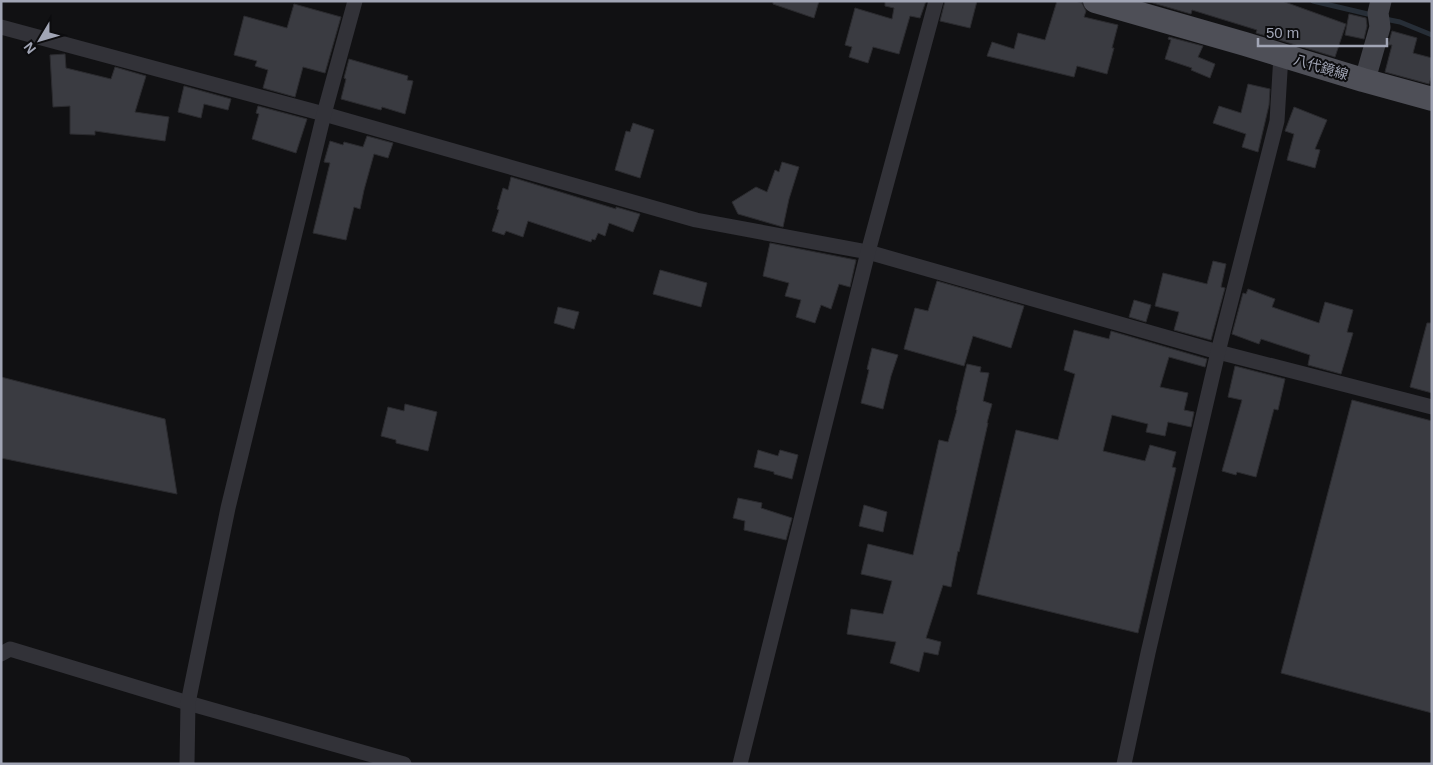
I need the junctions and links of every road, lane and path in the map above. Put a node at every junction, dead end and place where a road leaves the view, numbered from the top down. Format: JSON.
{"nodes":[{"id":1,"x":355,"y":1,"type":"edge"},
{"id":2,"x":936,"y":1,"type":"edge"},
{"id":3,"x":1095,"y":1,"type":"edge"},
{"id":4,"x":1380,"y":14,"type":"edge"},
{"id":5,"x":1,"y":26,"type":"edge"},
{"id":6,"x":1281,"y":55,"type":"junction"},
{"id":7,"x":1363,"y":80,"type":"junction"},
{"id":8,"x":1432,"y":99,"type":"edge"},
{"id":9,"x":324,"y":114,"type":"junction"},
{"id":10,"x":868,"y":252,"type":"junction"},
{"id":11,"x":1218,"y":352,"type":"junction"},
{"id":12,"x":1432,"y":407,"type":"edge"},
{"id":13,"x":1,"y":654,"type":"edge"},
{"id":14,"x":188,"y":703,"type":"junction"},
{"id":15,"x":187,"y":764,"type":"edge"},
{"id":16,"x":404,"y":764,"type":"edge"},
{"id":17,"x":740,"y":764,"type":"edge"},
{"id":18,"x":1124,"y":764,"type":"edge"}],
"edges":[{"from":1,"to":9,"type":"street"},
{"from":2,"to":10,"type":"street"},
{"from":3,"to":6,"type":"main road","name":"八代鏡線"},
{"from":4,"to":7,"type":"street"},
{"from":5,"to":9,"type":"street"},
{"from":6,"to":7,"type":"main road","name":"八代鏡線"},
{"from":6,"to":11,"type":"street"},
{"from":7,"to":8,"type":"main road","name":"八代鏡線"},
{"from":9,"to":10,"type":"street"},
{"from":9,"to":14,"type":"street"},
{"from":10,"to":11,"type":"street"},
{"from":10,"to":17,"type":"street"},
{"from":11,"to":12,"type":"street"},
{"from":11,"to":18,"type":"street"},
{"from":13,"to":14,"type":"street"},
{"from":14,"to":15,"type":"street"},
{"from":14,"to":16,"type":"street"}]}
